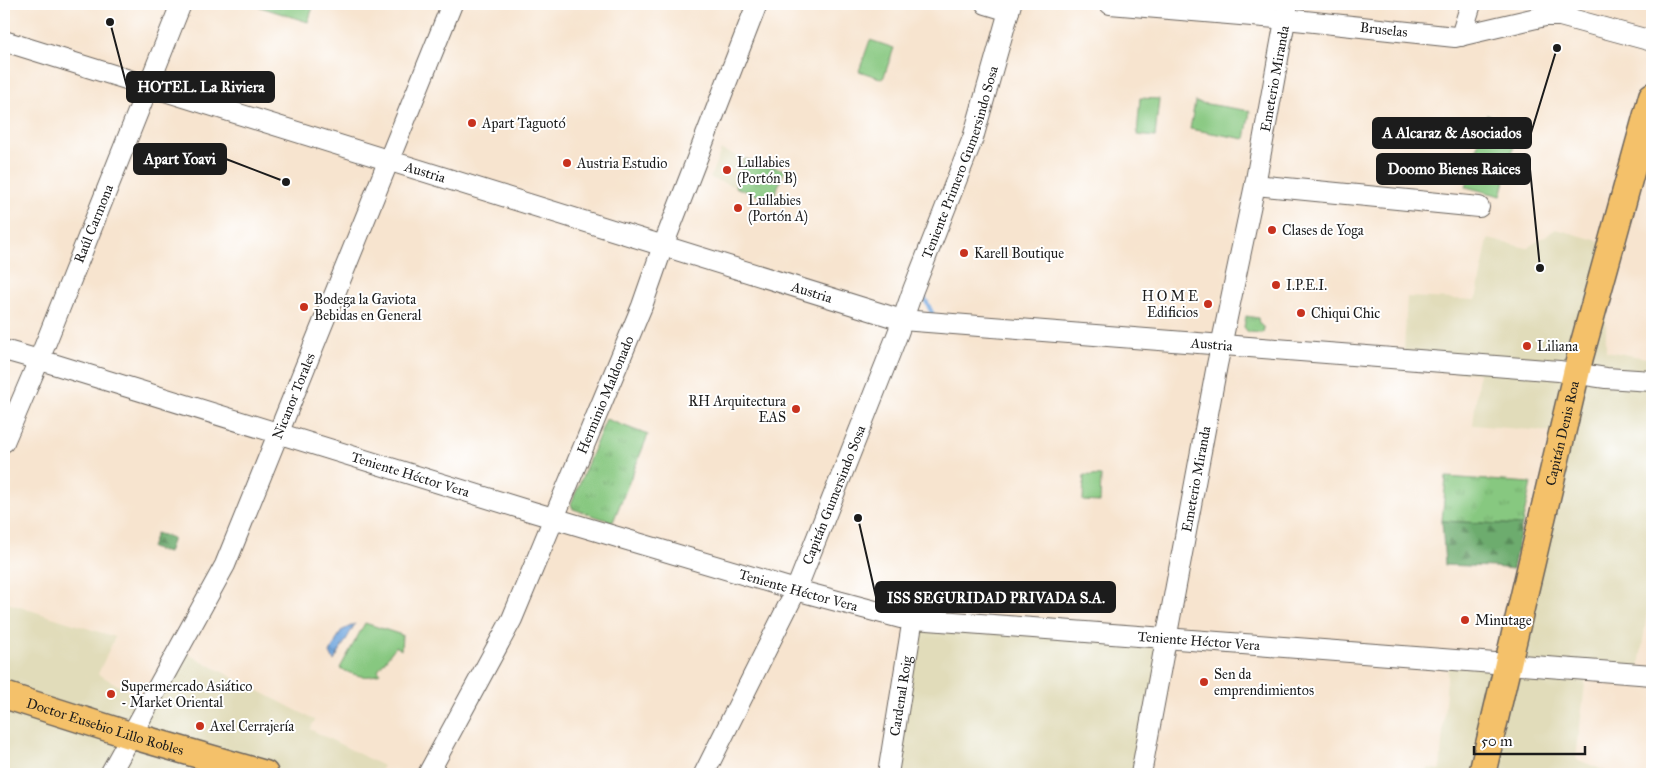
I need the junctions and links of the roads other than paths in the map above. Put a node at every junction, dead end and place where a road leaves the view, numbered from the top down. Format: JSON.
{"nodes":[{"id":1,"x":181,"y":4,"type":"edge"},
{"id":2,"x":452,"y":4,"type":"edge"},
{"id":3,"x":757,"y":4,"type":"edge"},
{"id":4,"x":986,"y":4,"type":"edge"},
{"id":5,"x":1110,"y":4,"type":"edge"},
{"id":6,"x":1471,"y":4,"type":"edge"},
{"id":7,"x":1010,"y":7,"type":"edge"},
{"id":8,"x":1287,"y":11,"type":"edge"},
{"id":9,"x":1461,"y":36,"type":"junction"},
{"id":10,"x":4,"y":41,"type":"edge"},
{"id":11,"x":1652,"y":41,"type":"edge"},
{"id":12,"x":147,"y":87,"type":"junction"},
{"id":13,"x":1652,"y":96,"type":"edge"},
{"id":14,"x":389,"y":160,"type":"junction"},
{"id":15,"x":1255,"y":184,"type":"junction"},
{"id":16,"x":1479,"y":207,"type":"dead end"},
{"id":17,"x":663,"y":246,"type":"junction"},
{"id":18,"x":902,"y":320,"type":"junction"},
{"id":19,"x":1222,"y":346,"type":"junction"},
{"id":20,"x":4,"y":350,"type":"edge"},
{"id":21,"x":40,"y":360,"type":"junction"},
{"id":22,"x":1576,"y":373,"type":"junction"},
{"id":23,"x":1652,"y":381,"type":"edge"},
{"id":24,"x":279,"y":433,"type":"junction"},
{"id":25,"x":4,"y":442,"type":"edge"},
{"id":26,"x":553,"y":518,"type":"junction"},
{"id":27,"x":796,"y":590,"type":"junction"},
{"id":28,"x":914,"y":618,"type":"junction"},
{"id":29,"x":1167,"y":638,"type":"junction"},
{"id":30,"x":1509,"y":664,"type":"junction"},
{"id":31,"x":1652,"y":675,"type":"edge"},
{"id":32,"x":4,"y":695,"type":"edge"},
{"id":33,"x":130,"y":735,"type":"junction"},
{"id":34,"x":110,"y":774,"type":"edge"},
{"id":35,"x":265,"y":774,"type":"edge"},
{"id":36,"x":428,"y":774,"type":"edge"},
{"id":37,"x":704,"y":774,"type":"edge"},
{"id":38,"x":888,"y":774,"type":"edge"},
{"id":39,"x":1141,"y":774,"type":"edge"},
{"id":40,"x":1482,"y":774,"type":"edge"}],
"edges":[{"from":1,"to":12,"type":"street","name":"Raúl Carmona"},
{"from":2,"to":14,"type":"street","name":"Nicanor Torales"},
{"from":3,"to":17,"type":"street","name":"Herminio Maldonado"},
{"from":4,"to":7,"type":"street"},
{"from":5,"to":8,"type":"street","name":"Bruselas"},
{"from":6,"to":9,"type":"street"},
{"from":7,"to":18,"type":"street","name":"Teniente Primero Gumersindo Sosa"},
{"from":8,"to":9,"type":"street","name":"Bruselas"},
{"from":8,"to":15,"type":"street","name":"Emeterio Miranda"},
{"from":9,"to":11,"type":"street","name":"Bruselas"},
{"from":10,"to":12,"type":"street","name":"Austria"},
{"from":12,"to":14,"type":"street","name":"Austria"},
{"from":12,"to":21,"type":"street","name":"Raúl Carmona"},
{"from":13,"to":22,"type":"main road","name":"Capitán Denis Roa"},
{"from":14,"to":17,"type":"street","name":"Austria"},
{"from":14,"to":24,"type":"street","name":"Nicanor Torales"},
{"from":15,"to":16,"type":"street"},
{"from":15,"to":19,"type":"street","name":"Emeterio Miranda"},
{"from":17,"to":18,"type":"street","name":"Austria"},
{"from":17,"to":26,"type":"street","name":"Herminio Maldonado"},
{"from":18,"to":19,"type":"street","name":"Austria"},
{"from":18,"to":27,"type":"street","name":"Capitán Gumersindo Sosa"},
{"from":19,"to":22,"type":"street","name":"Austria"},
{"from":19,"to":29,"type":"street","name":"Emeterio Miranda"},
{"from":20,"to":21,"type":"street","name":"Teniente Héctor Vera"},
{"from":21,"to":24,"type":"street","name":"Teniente Héctor Vera"},
{"from":21,"to":25,"type":"street","name":"Raúl Carmona"},
{"from":22,"to":23,"type":"street","name":"Austria"},
{"from":22,"to":30,"type":"main road","name":"Capitán Denis Roa"},
{"from":24,"to":26,"type":"street","name":"Teniente Héctor Vera"},
{"from":24,"to":33,"type":"street","name":"Nicanor Torales"},
{"from":26,"to":27,"type":"street","name":"Teniente Héctor Vera"},
{"from":26,"to":36,"type":"street","name":"Herminio Maldonado"},
{"from":27,"to":28,"type":"street","name":"Teniente Héctor Vera"},
{"from":27,"to":37,"type":"street","name":"Capitán Gumersindo Sosa"},
{"from":28,"to":29,"type":"street","name":"Teniente Héctor Vera"},
{"from":28,"to":38,"type":"street","name":"Cardenal Roig"},
{"from":29,"to":30,"type":"street","name":"Teniente Héctor Vera"},
{"from":29,"to":39,"type":"street","name":"Emeterio Miranda"},
{"from":30,"to":31,"type":"street","name":"Teniente Héctor Vera"},
{"from":30,"to":40,"type":"main road","name":"Capitán Denis Roa"},
{"from":32,"to":33,"type":"main road","name":"Doctor Eusebio Lillo Robles"},
{"from":33,"to":34,"type":"street","name":"Nicanor Torales"},
{"from":33,"to":35,"type":"main road","name":"Doctor Eusebio Lillo Robles"}]}
